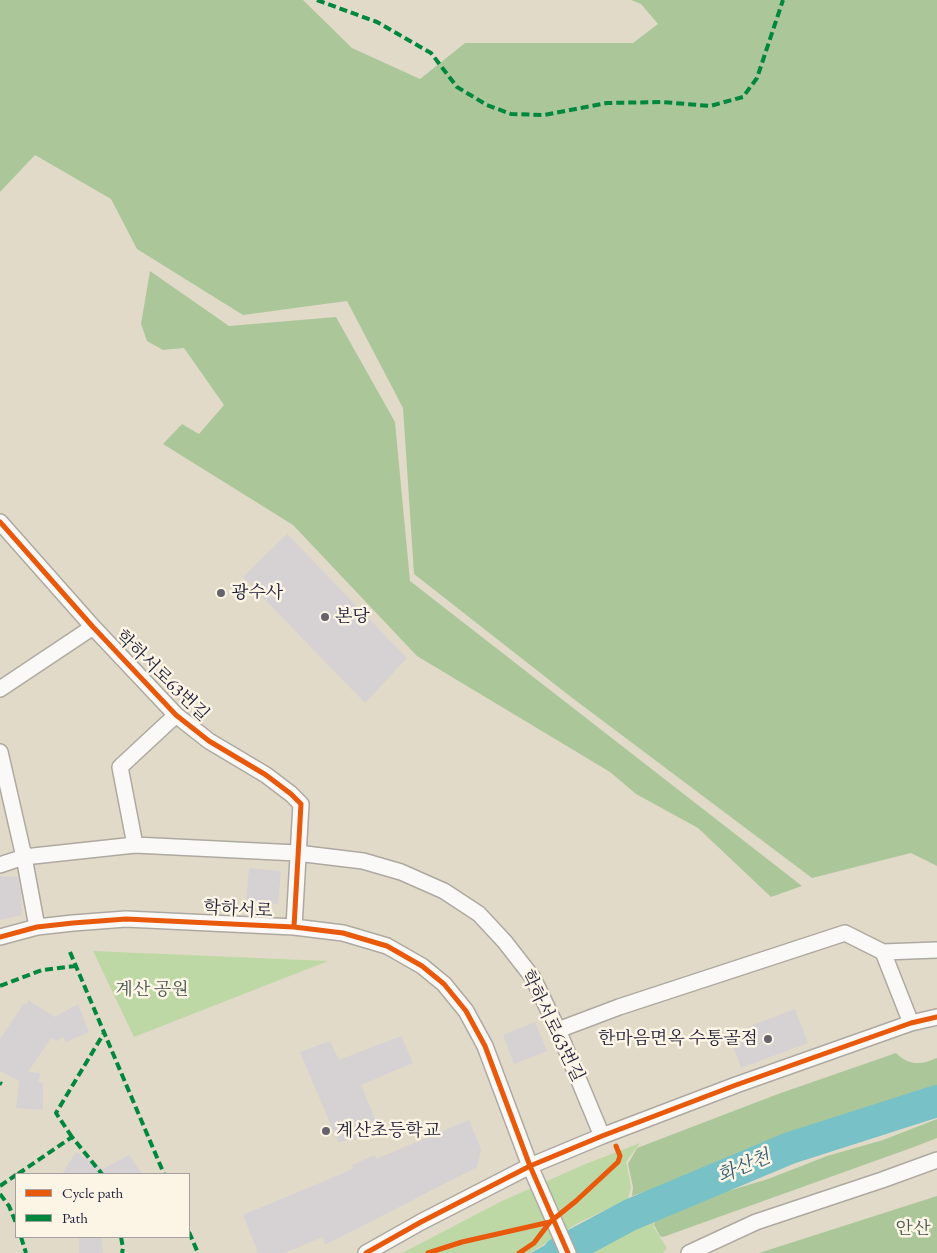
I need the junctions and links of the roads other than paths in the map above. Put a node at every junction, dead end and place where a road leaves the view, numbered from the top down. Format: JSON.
{"nodes":[{"id":1,"x":0,"y":522,"type":"edge"},
{"id":2,"x":93,"y":627,"type":"junction"},
{"id":3,"x":0,"y":689,"type":"edge"},
{"id":4,"x":176,"y":715,"type":"junction"},
{"id":5,"x":0,"y":752,"type":"edge"},
{"id":6,"x":135,"y":845,"type":"junction"},
{"id":7,"x":297,"y":853,"type":"junction"},
{"id":8,"x":24,"y":857,"type":"junction"},
{"id":9,"x":0,"y":864,"type":"edge"},
{"id":10,"x":294,"y":927,"type":"junction"},
{"id":11,"x":37,"y":928,"type":"junction"},
{"id":12,"x":0,"y":937,"type":"edge"},
{"id":13,"x":937,"y":950,"type":"edge"},
{"id":14,"x":883,"y":952,"type":"junction"},
{"id":15,"x":937,"y":1017,"type":"edge"},
{"id":16,"x":911,"y":1023,"type":"junction"},
{"id":17,"x":558,"y":1030,"type":"junction"},
{"id":18,"x":602,"y":1136,"type":"junction"},
{"id":19,"x":937,"y":1160,"type":"edge"},
{"id":20,"x":530,"y":1166,"type":"junction"},
{"id":21,"x":366,"y":1253,"type":"edge"},
{"id":22,"x":568,"y":1253,"type":"edge"},
{"id":23,"x":689,"y":1253,"type":"edge"}],
"edges":[{"from":1,"to":2,"type":"street","name":"학하서로63번길"},
{"from":2,"to":3,"type":"street"},
{"from":2,"to":4,"type":"street","name":"학하서로63번길"},
{"from":4,"to":6,"type":"street"},
{"from":4,"to":7,"type":"street","name":"학하서로63번길"},
{"from":5,"to":8,"type":"street"},
{"from":6,"to":7,"type":"street"},
{"from":6,"to":8,"type":"street"},
{"from":7,"to":10,"type":"street","name":"학하서로63번길"},
{"from":7,"to":17,"type":"street","name":"학하서로63번길"},
{"from":8,"to":9,"type":"street"},
{"from":8,"to":11,"type":"street"},
{"from":10,"to":11,"type":"street","name":"학하서로"},
{"from":10,"to":20,"type":"street","name":"학하서로"},
{"from":11,"to":12,"type":"street","name":"학하서로"},
{"from":13,"to":14,"type":"street"},
{"from":14,"to":16,"type":"street"},
{"from":14,"to":17,"type":"street"},
{"from":15,"to":16,"type":"street"},
{"from":16,"to":18,"type":"street"},
{"from":17,"to":18,"type":"street","name":"학하서로63번길"},
{"from":18,"to":20,"type":"street"},
{"from":19,"to":23,"type":"street"},
{"from":20,"to":21,"type":"street"},
{"from":20,"to":22,"type":"street","name":"학하서로"}]}
